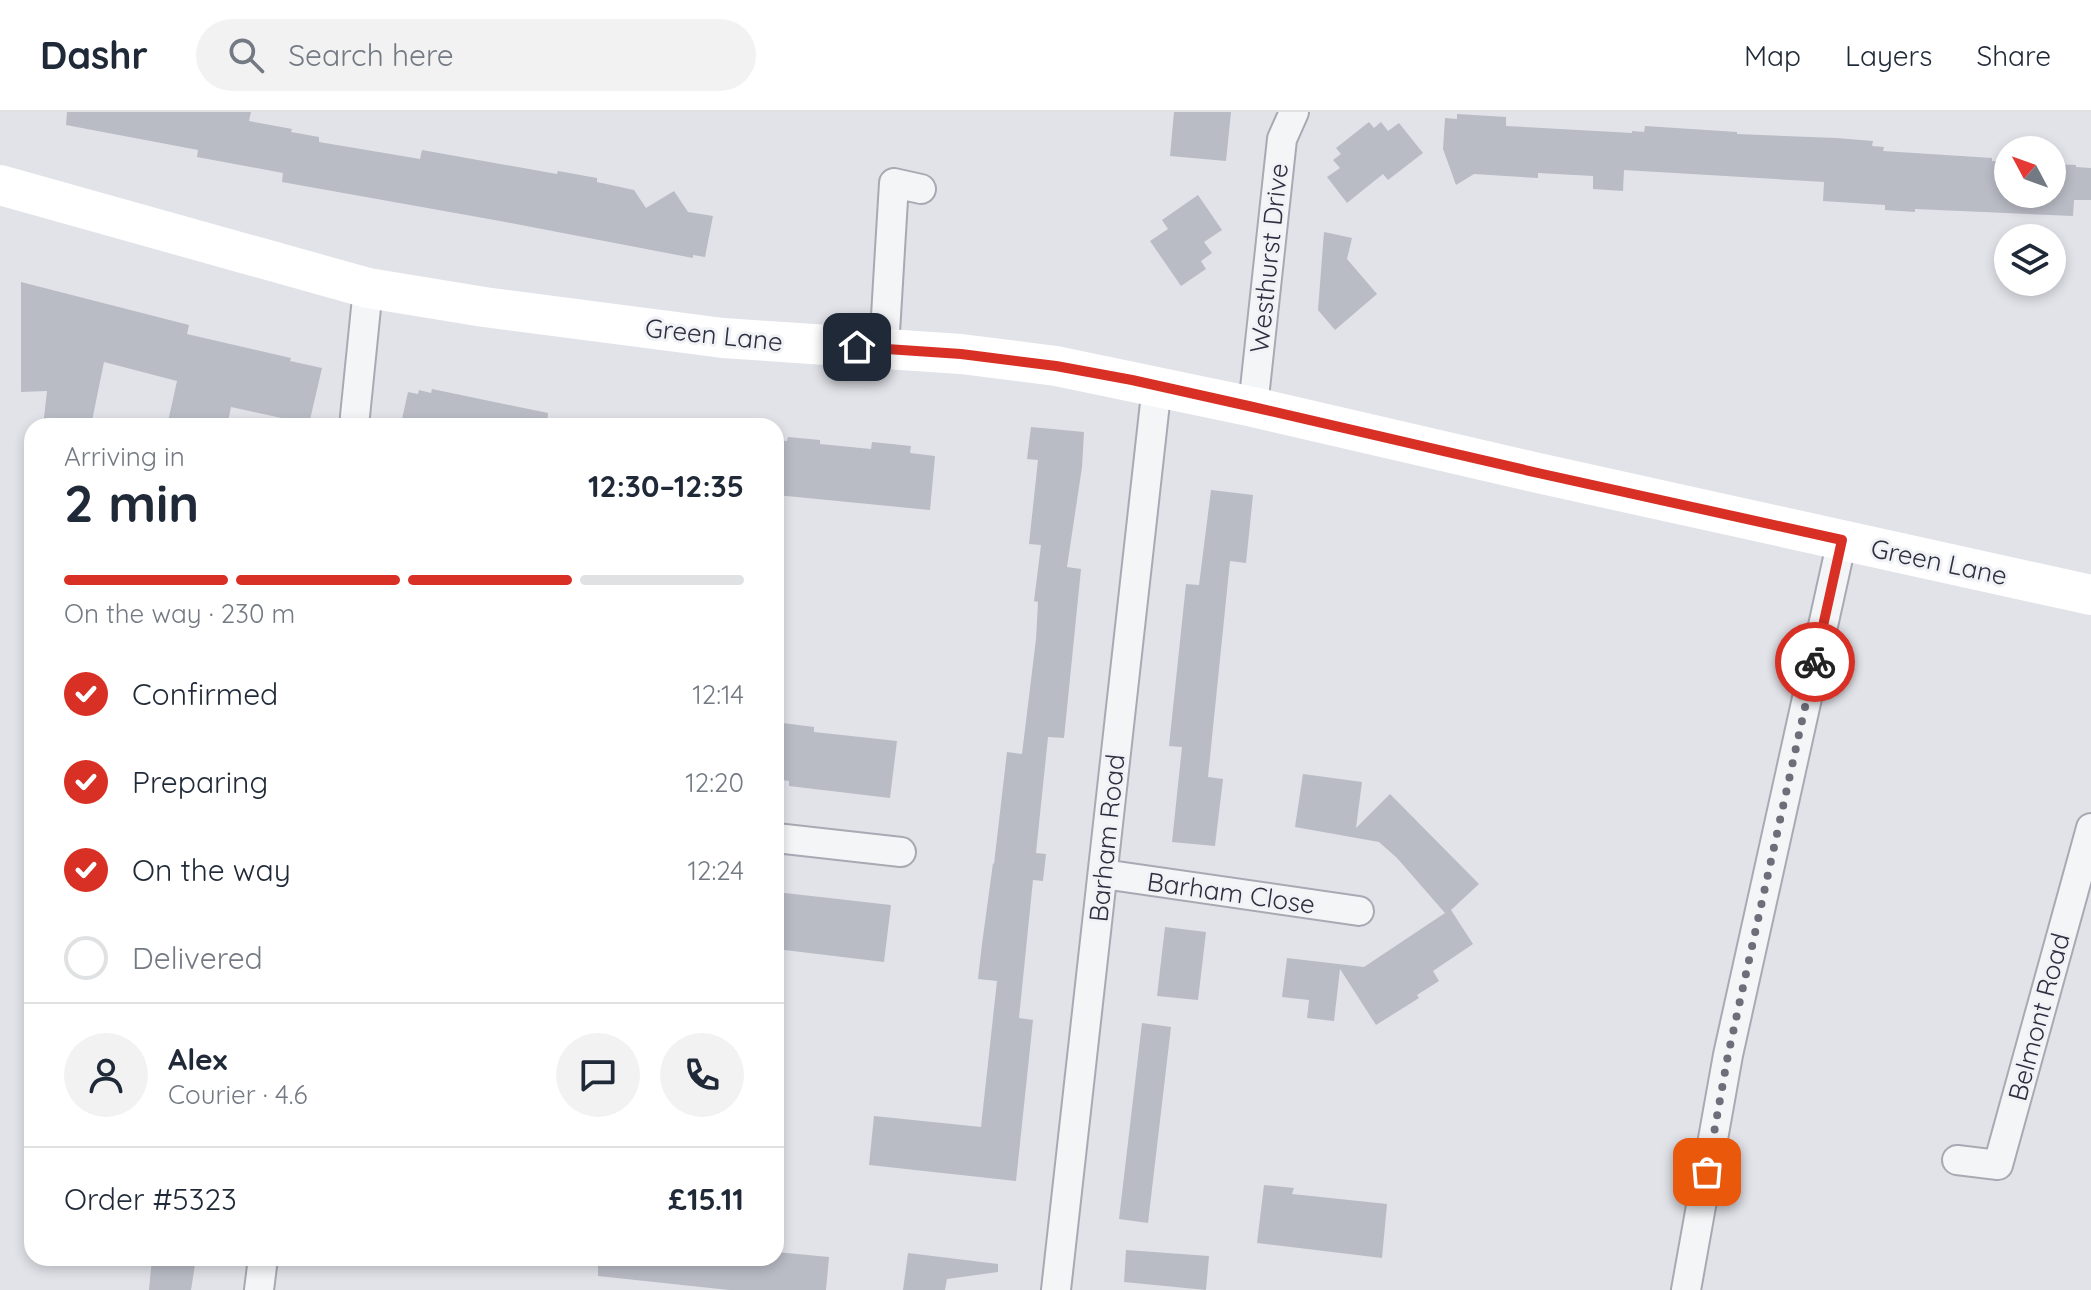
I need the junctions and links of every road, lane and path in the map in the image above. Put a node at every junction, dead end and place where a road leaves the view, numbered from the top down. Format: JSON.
{"nodes":[{"id":1,"x":1294,"y":112,"type":"edge"},
{"id":2,"x":896,"y":184,"type":"dead end"},
{"id":3,"x":0,"y":185,"type":"edge"},
{"id":4,"x":368,"y":288,"type":"junction"},
{"id":5,"x":884,"y":349,"type":"junction"},
{"id":6,"x":1157,"y":385,"type":"junction"},
{"id":7,"x":1253,"y":407,"type":"junction"},
{"id":8,"x":355,"y":418,"type":"edge"},
{"id":9,"x":1842,"y":540,"type":"junction"},
{"id":10,"x":2091,"y":595,"type":"edge"},
{"id":11,"x":2091,"y":828,"type":"edge"},
{"id":12,"x":784,"y":839,"type":"edge"},
{"id":13,"x":901,"y":852,"type":"dead end"},
{"id":14,"x":1103,"y":874,"type":"junction"},
{"id":15,"x":1359,"y":911,"type":"dead end"},
{"id":16,"x":1957,"y":1160,"type":"dead end"},
{"id":17,"x":262,"y":1266,"type":"edge"},
{"id":18,"x":259,"y":1290,"type":"edge"},
{"id":19,"x":1056,"y":1290,"type":"edge"},
{"id":20,"x":1686,"y":1290,"type":"edge"}],
"edges":[{"from":1,"to":7,"type":"street","name":"Westhurst Drive"},
{"from":2,"to":5,"type":"street"},
{"from":3,"to":4,"type":"main road","name":"Green Lane"},
{"from":4,"to":5,"type":"main road","name":"Green Lane"},
{"from":4,"to":8,"type":"street"},
{"from":5,"to":6,"type":"main road","name":"Green Lane"},
{"from":6,"to":7,"type":"main road","name":"Green Lane"},
{"from":6,"to":14,"type":"street","name":"Barham Road"},
{"from":7,"to":9,"type":"main road","name":"Green Lane"},
{"from":9,"to":10,"type":"main road","name":"Green Lane"},
{"from":9,"to":20,"type":"street"},
{"from":11,"to":16,"type":"street","name":"Belmont Road"},
{"from":12,"to":13,"type":"street"},
{"from":14,"to":15,"type":"street","name":"Barham Close"},
{"from":14,"to":19,"type":"street","name":"Barham Road"},
{"from":17,"to":18,"type":"street"}]}
